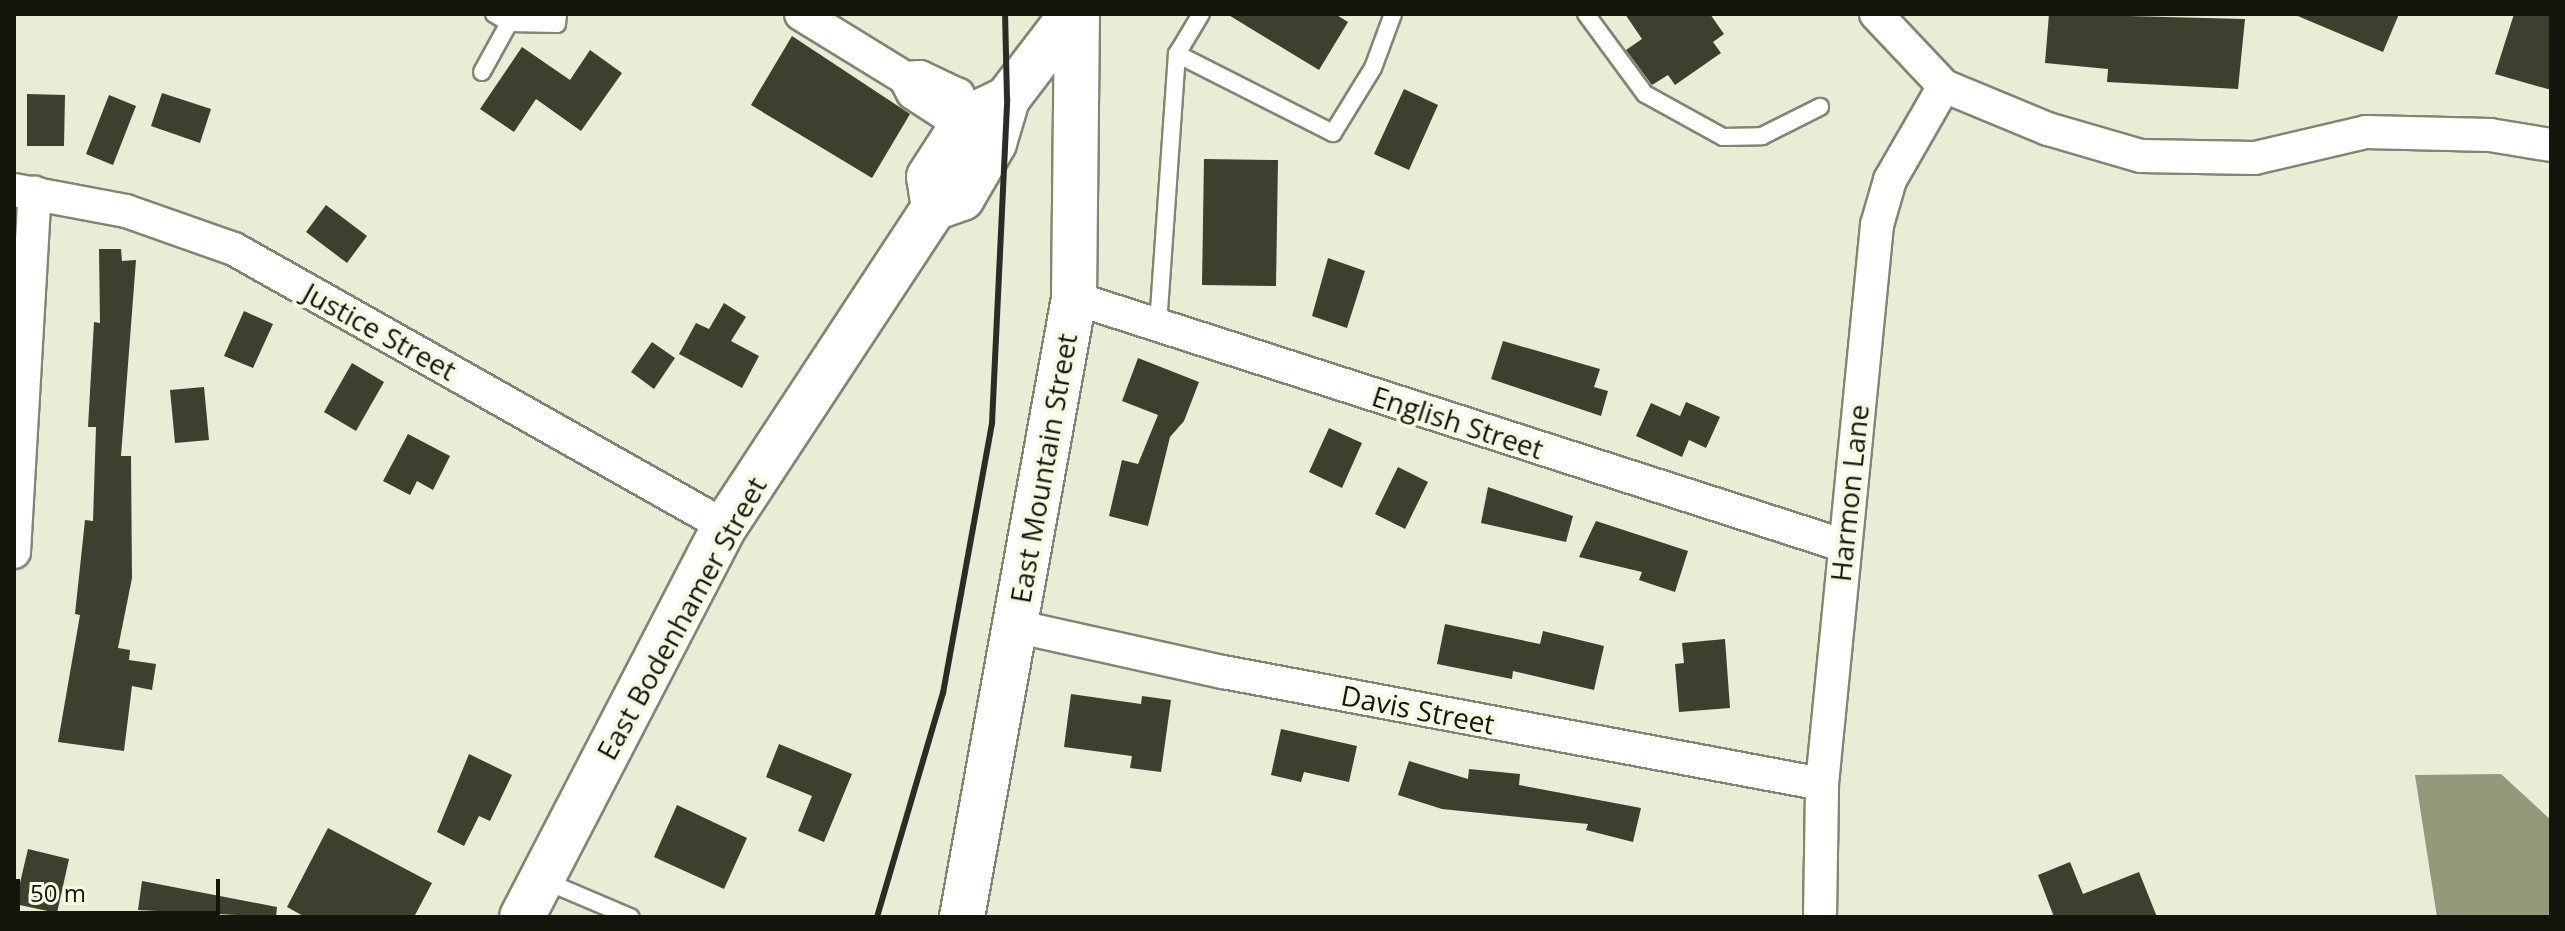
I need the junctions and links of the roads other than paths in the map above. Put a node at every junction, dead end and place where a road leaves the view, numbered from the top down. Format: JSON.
{"nodes":[{"id":1,"x":494,"y":14,"type":"edge"},
{"id":2,"x":558,"y":14,"type":"edge"},
{"id":3,"x":801,"y":14,"type":"edge"},
{"id":4,"x":1075,"y":14,"type":"edge"},
{"id":5,"x":1201,"y":14,"type":"edge"},
{"id":6,"x":1393,"y":14,"type":"edge"},
{"id":7,"x":1586,"y":14,"type":"edge"},
{"id":8,"x":1876,"y":14,"type":"edge"},
{"id":9,"x":509,"y":23,"type":"junction"},
{"id":10,"x":1177,"y":54,"type":"junction"},
{"id":11,"x":482,"y":72,"type":"dead end"},
{"id":12,"x":1944,"y":86,"type":"junction"},
{"id":13,"x":1007,"y":99,"type":"junction"},
{"id":14,"x":1820,"y":107,"type":"dead end"},
{"id":15,"x":967,"y":118,"type":"junction"},
{"id":16,"x":2551,"y":145,"type":"edge"},
{"id":17,"x":25,"y":192,"type":"edge"},
{"id":18,"x":934,"y":208,"type":"junction"},
{"id":19,"x":1074,"y":298,"type":"junction"},
{"id":20,"x":1158,"y":325,"type":"junction"},
{"id":21,"x":725,"y":526,"type":"junction"},
{"id":22,"x":1842,"y":545,"type":"junction"},
{"id":23,"x":14,"y":552,"type":"edge"},
{"id":24,"x":1015,"y":626,"type":"junction"},
{"id":25,"x":1822,"y":784,"type":"junction"},
{"id":26,"x":532,"y":898,"type":"edge"},
{"id":27,"x":630,"y":917,"type":"edge"},
{"id":28,"x":962,"y":917,"type":"edge"},
{"id":29,"x":1820,"y":917,"type":"edge"}],
"edges":[{"from":1,"to":9,"type":"lane"},
{"from":2,"to":9,"type":"lane"},
{"from":3,"to":15,"type":"street"},
{"from":4,"to":13,"type":"main road","name":"East Bodenhamer Street"},
{"from":4,"to":19,"type":"main road","name":"East Mountain Street"},
{"from":5,"to":10,"type":"lane"},
{"from":6,"to":10,"type":"lane"},
{"from":7,"to":14,"type":"lane"},
{"from":8,"to":12,"type":"street"},
{"from":9,"to":11,"type":"lane"},
{"from":10,"to":20,"type":"lane"},
{"from":12,"to":16,"type":"street"},
{"from":12,"to":22,"type":"street","name":"Harmon Lane"},
{"from":13,"to":15,"type":"main road","name":"East Bodenhamer Street"},
{"from":13,"to":18,"type":"main road","name":"East Bodenhamer Street"},
{"from":15,"to":18,"type":"main road"},
{"from":17,"to":21,"type":"street","name":"Justice Street"},
{"from":17,"to":23,"type":"street"},
{"from":18,"to":21,"type":"main road","name":"East Bodenhamer Street"},
{"from":19,"to":20,"type":"street","name":"English Street"},
{"from":19,"to":24,"type":"main road","name":"East Mountain Street"},
{"from":20,"to":22,"type":"street","name":"English Street"},
{"from":21,"to":26,"type":"main road","name":"East Bodenhamer Street"},
{"from":22,"to":25,"type":"street","name":"Harmon Lane"},
{"from":24,"to":25,"type":"street","name":"Davis Street"},
{"from":24,"to":28,"type":"main road","name":"East Mountain Street"},
{"from":25,"to":29,"type":"street","name":"Harmon Lane"},
{"from":26,"to":27,"type":"lane"}]}
